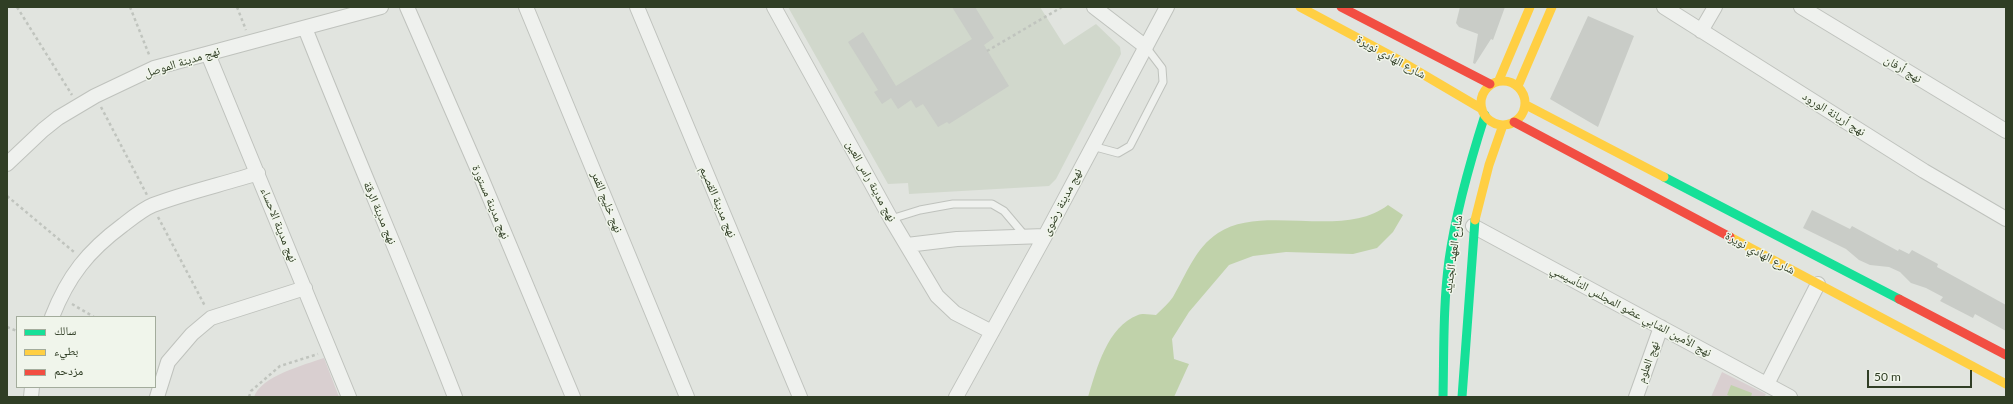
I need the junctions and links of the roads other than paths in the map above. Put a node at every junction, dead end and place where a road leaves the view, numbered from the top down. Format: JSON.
{"nodes":[{"id":1,"x":381,"y":7,"type":"edge"},
{"id":2,"x":407,"y":7,"type":"edge"},
{"id":3,"x":526,"y":7,"type":"edge"},
{"id":4,"x":637,"y":7,"type":"edge"},
{"id":5,"x":774,"y":7,"type":"edge"},
{"id":6,"x":1094,"y":7,"type":"edge"},
{"id":7,"x":1168,"y":7,"type":"edge"},
{"id":8,"x":1300,"y":7,"type":"edge"},
{"id":9,"x":1340,"y":7,"type":"edge"},
{"id":10,"x":1530,"y":7,"type":"edge"},
{"id":11,"x":1552,"y":7,"type":"edge"},
{"id":12,"x":1664,"y":7,"type":"edge"},
{"id":13,"x":1715,"y":7,"type":"edge"},
{"id":14,"x":1801,"y":7,"type":"edge"},
{"id":15,"x":305,"y":28,"type":"junction"},
{"id":16,"x":1701,"y":31,"type":"junction"},
{"id":17,"x":1146,"y":47,"type":"junction"},
{"id":18,"x":1399,"y":48,"type":"junction"},
{"id":19,"x":208,"y":54,"type":"junction"},
{"id":20,"x":1494,"y":82,"type":"junction"},
{"id":21,"x":1518,"y":86,"type":"junction"},
{"id":22,"x":1526,"y":106,"type":"junction"},
{"id":23,"x":1483,"y":112,"type":"junction"},
{"id":24,"x":1514,"y":122,"type":"junction"},
{"id":25,"x":1503,"y":125,"type":"junction"},
{"id":26,"x":2006,"y":131,"type":"edge"},
{"id":27,"x":1092,"y":146,"type":"junction"},
{"id":28,"x":7,"y":164,"type":"edge"},
{"id":29,"x":258,"y":173,"type":"junction"},
{"id":30,"x":892,"y":219,"type":"junction"},
{"id":31,"x":2006,"y":219,"type":"edge"},
{"id":32,"x":1473,"y":226,"type":"junction"},
{"id":33,"x":1045,"y":236,"type":"junction"},
{"id":34,"x":1026,"y":237,"type":"junction"},
{"id":35,"x":907,"y":245,"type":"junction"},
{"id":36,"x":1818,"y":284,"type":"junction"},
{"id":37,"x":305,"y":288,"type":"junction"},
{"id":38,"x":52,"y":316,"type":"edge"},
{"id":39,"x":1661,"y":327,"type":"junction"},
{"id":40,"x":992,"y":332,"type":"junction"},
{"id":41,"x":2006,"y":355,"type":"edge"},
{"id":42,"x":1767,"y":384,"type":"junction"},
{"id":43,"x":2006,"y":384,"type":"edge"},
{"id":44,"x":157,"y":397,"type":"edge"},
{"id":45,"x":349,"y":397,"type":"edge"},
{"id":46,"x":455,"y":397,"type":"edge"},
{"id":47,"x":573,"y":397,"type":"edge"},
{"id":48,"x":687,"y":397,"type":"edge"},
{"id":49,"x":800,"y":397,"type":"edge"},
{"id":50,"x":956,"y":397,"type":"edge"},
{"id":51,"x":1443,"y":397,"type":"edge"},
{"id":52,"x":1462,"y":397,"type":"edge"},
{"id":53,"x":1636,"y":397,"type":"edge"},
{"id":54,"x":1790,"y":397,"type":"edge"}],
"edges":[{"from":1,"to":15,"type":"street","name":"نهج مدينة الموصل"},
{"from":2,"to":47,"type":"street","name":"نهج مدينة مستورة"},
{"from":3,"to":48,"type":"street","name":"نهج خليج القمر"},
{"from":4,"to":49,"type":"street","name":"نهج مدينة القصيم"},
{"from":5,"to":30,"type":"street","name":"نهج مدينة راس العين"},
{"from":6,"to":17,"type":"street"},
{"from":7,"to":17,"type":"street","name":"نهج مدينة رضوى"},
{"from":8,"to":18,"type":"main road","name":"شارع الهادي نويرة"},
{"from":9,"to":18,"type":"main road","name":"شارع الهادي نويرة"},
{"from":10,"to":20,"type":"main road"},
{"from":11,"to":21,"type":"main road"},
{"from":12,"to":16,"type":"street","name":"نهج أريانة الورود"},
{"from":13,"to":16,"type":"street"},
{"from":14,"to":26,"type":"street","name":"نهج أرفان"},
{"from":15,"to":19,"type":"street","name":"نهج مدينة الموصل"},
{"from":15,"to":46,"type":"street","name":"نهج مدينة الرقة"},
{"from":16,"to":31,"type":"street","name":"نهج أريانة الورود"},
{"from":17,"to":27,"type":"street","name":"نهج مدينة رضوى"},
{"from":17,"to":27,"type":"lane"},
{"from":18,"to":20,"type":"main road","name":"شارع الهادي نويرة"},
{"from":18,"to":23,"type":"main road","name":"شارع الهادي نويرة"},
{"from":19,"to":28,"type":"street","name":"نهج مدينة الموصل"},
{"from":19,"to":29,"type":"street","name":"نهج مدينة الاحساء"},
{"from":20,"to":21,"type":"main road"},
{"from":20,"to":23,"type":"main road"},
{"from":21,"to":22,"type":"main road"},
{"from":22,"to":24,"type":"main road"},
{"from":22,"to":41,"type":"main road","name":"شارع الهادي نويرة"},
{"from":23,"to":25,"type":"main road"},
{"from":23,"to":51,"type":"main road","name":"شارع العهد الجديد"},
{"from":24,"to":25,"type":"main road"},
{"from":24,"to":36,"type":"main road","name":"شارع الهادي نويرة"},
{"from":25,"to":32,"type":"main road","name":"شارع العهد الجديد"},
{"from":27,"to":33,"type":"street","name":"نهج مدينة رضوى"},
{"from":29,"to":37,"type":"street","name":"نهج مدينة الاحساء"},
{"from":29,"to":38,"type":"street"},
{"from":30,"to":34,"type":"lane"},
{"from":30,"to":35,"type":"street","name":"نهج مدينة راس العين"},
{"from":32,"to":39,"type":"street","name":"نهج الأمين الشابي عضو المجلس التأسيسي"},
{"from":32,"to":52,"type":"main road","name":"شارع العهد الجديد"},
{"from":33,"to":34,"type":"street"},
{"from":33,"to":40,"type":"street","name":"نهج مدينة رضوى"},
{"from":34,"to":35,"type":"street"},
{"from":35,"to":40,"type":"street","name":"نهج مدينة راس العين"},
{"from":36,"to":42,"type":"street"},
{"from":36,"to":43,"type":"main road","name":"شارع الهادي نويرة"},
{"from":37,"to":44,"type":"street"},
{"from":37,"to":45,"type":"street","name":"نهج مدينة الاحساء"},
{"from":39,"to":42,"type":"street","name":"نهج الأمين الشابي عضو المجلس التأسيسي"},
{"from":39,"to":53,"type":"street","name":"نهج العلوم"},
{"from":40,"to":50,"type":"street","name":"نهج مدينة رضوى"},
{"from":42,"to":54,"type":"street","name":"نهج الأمين الشابي عضو المجلس التأسيسي"}]}
